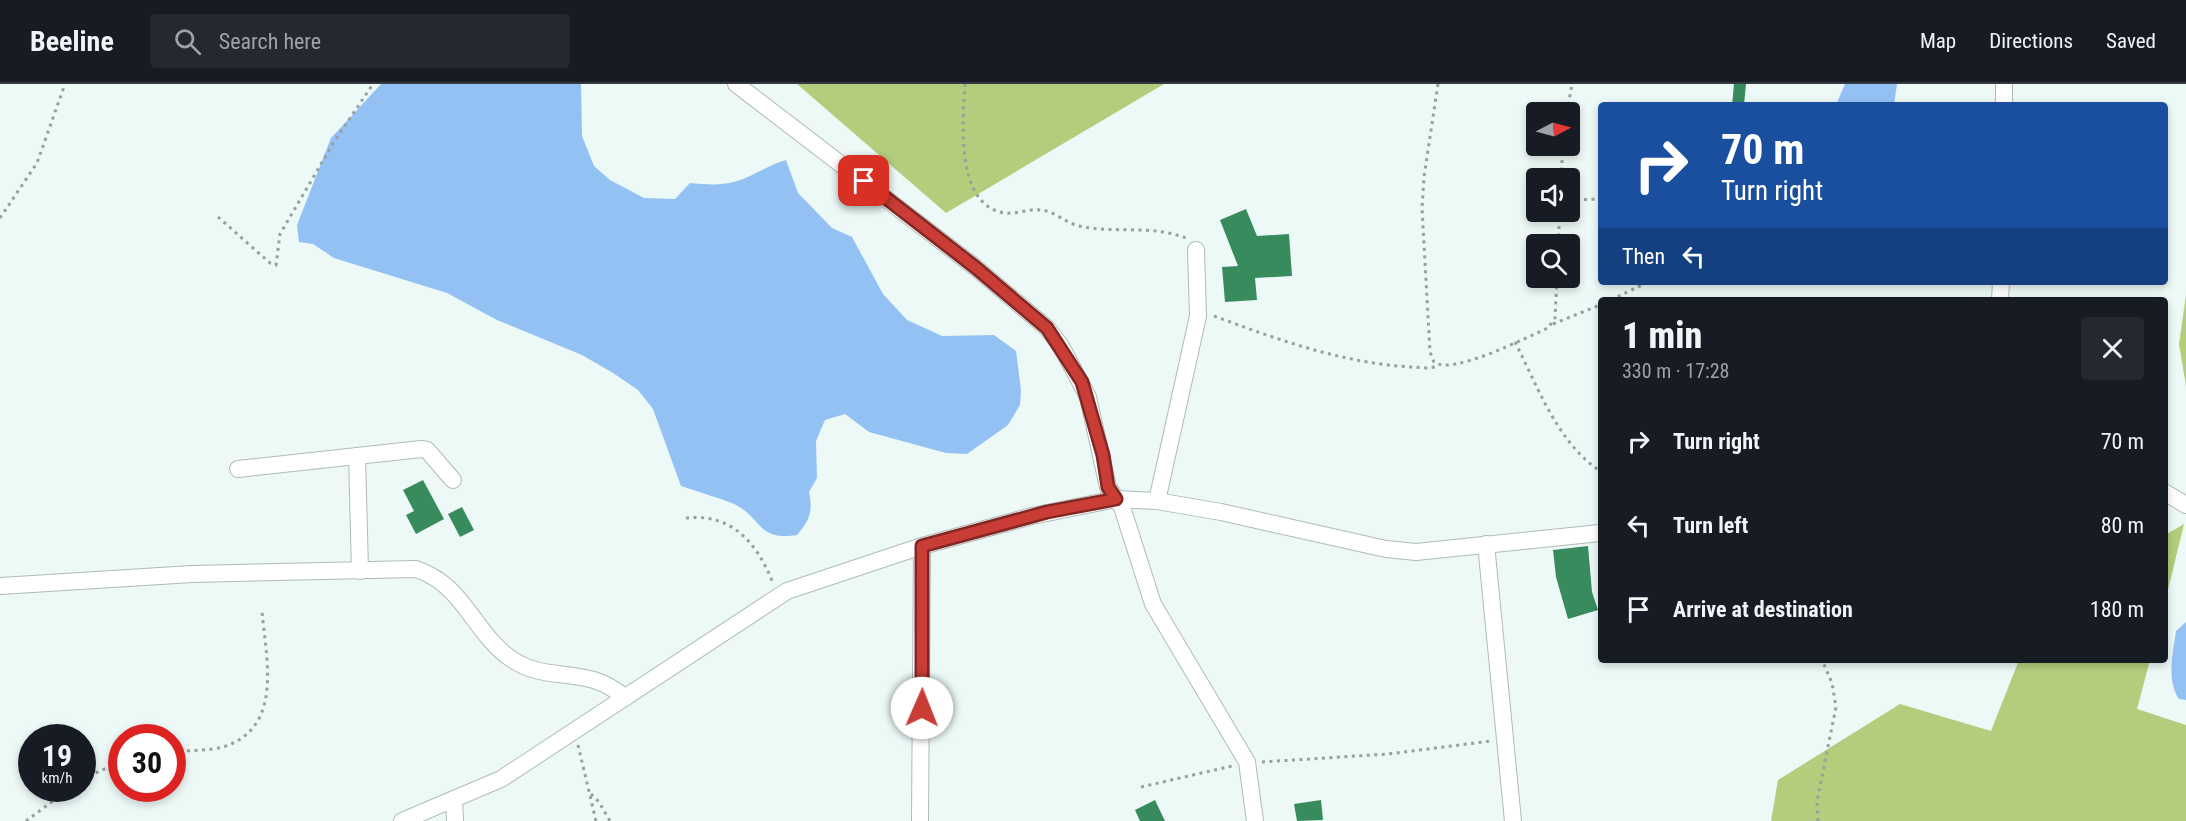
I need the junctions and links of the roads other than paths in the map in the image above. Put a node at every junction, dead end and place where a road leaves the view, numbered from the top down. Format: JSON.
{"nodes":[{"id":1,"x":736,"y":84,"type":"edge"},
{"id":2,"x":2004,"y":84,"type":"edge"},
{"id":3,"x":2004,"y":102,"type":"edge"},
{"id":4,"x":1196,"y":250,"type":"road end"},
{"id":5,"x":357,"y":456,"type":"junction"},
{"id":6,"x":238,"y":469,"type":"dead end"},
{"id":7,"x":453,"y":480,"type":"dead end"},
{"id":8,"x":2168,"y":494,"type":"edge"},
{"id":9,"x":1116,"y":499,"type":"junction"},
{"id":10,"x":1158,"y":501,"type":"junction"},
{"id":11,"x":2186,"y":505,"type":"edge"},
{"id":12,"x":1598,"y":533,"type":"edge"},
{"id":13,"x":1486,"y":544,"type":"junction"},
{"id":14,"x":922,"y":546,"type":"junction"},
{"id":15,"x":360,"y":571,"type":"junction"},
{"id":16,"x":0,"y":586,"type":"edge"},
{"id":17,"x":625,"y":698,"type":"junction"},
{"id":18,"x":454,"y":800,"type":"junction"},
{"id":19,"x":402,"y":821,"type":"edge"},
{"id":20,"x":455,"y":821,"type":"edge"},
{"id":21,"x":920,"y":821,"type":"edge"},
{"id":22,"x":1255,"y":821,"type":"edge"},
{"id":23,"x":1513,"y":821,"type":"edge"}],
"edges":[{"from":1,"to":9,"type":"street"},
{"from":2,"to":3,"type":"street"},
{"from":4,"to":10,"type":"street"},
{"from":5,"to":6,"type":"street"},
{"from":5,"to":7,"type":"street"},
{"from":5,"to":15,"type":"street"},
{"from":8,"to":11,"type":"street"},
{"from":9,"to":10,"type":"street"},
{"from":9,"to":14,"type":"street"},
{"from":9,"to":22,"type":"street"},
{"from":10,"to":13,"type":"street"},
{"from":12,"to":13,"type":"street"},
{"from":13,"to":23,"type":"street"},
{"from":14,"to":17,"type":"street"},
{"from":14,"to":21,"type":"street"},
{"from":15,"to":16,"type":"street"},
{"from":15,"to":17,"type":"street"},
{"from":17,"to":18,"type":"street"},
{"from":18,"to":19,"type":"street"},
{"from":18,"to":20,"type":"street"}]}
